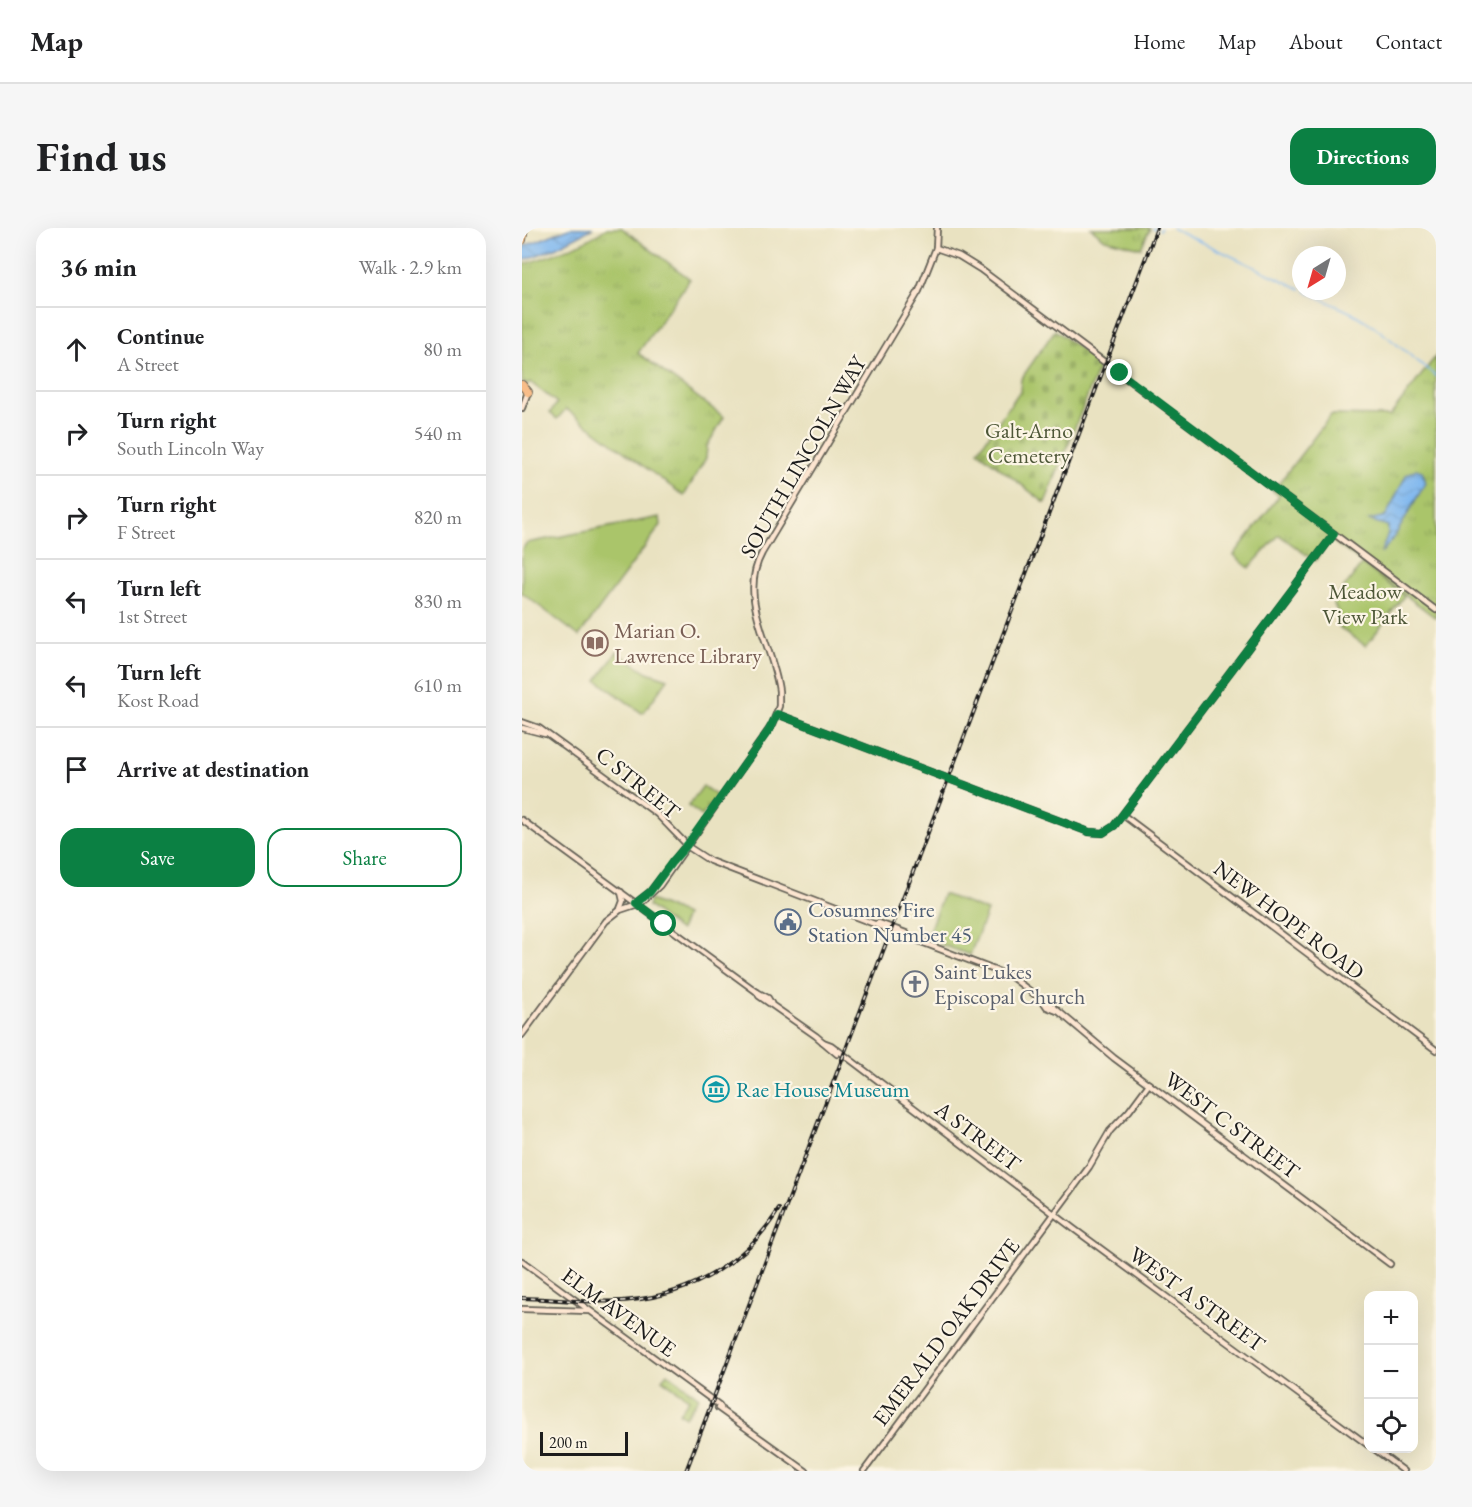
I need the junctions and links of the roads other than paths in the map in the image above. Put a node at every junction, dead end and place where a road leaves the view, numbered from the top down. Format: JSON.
{"nodes":[{"id":1,"x":524,"y":228,"type":"edge"},
{"id":2,"x":937,"y":228,"type":"edge"},
{"id":3,"x":522,"y":240,"type":"edge"},
{"id":4,"x":936,"y":248,"type":"junction"},
{"id":5,"x":525,"y":390,"type":"edge"},
{"id":6,"x":522,"y":408,"type":"edge"},
{"id":7,"x":1334,"y":534,"type":"junction"},
{"id":8,"x":1436,"y":610,"type":"edge"},
{"id":9,"x":777,"y":714,"type":"junction"},
{"id":10,"x":522,"y":722,"type":"edge"},
{"id":11,"x":522,"y":728,"type":"edge"},
{"id":12,"x":547,"y":735,"type":"junction"},
{"id":13,"x":1122,"y":815,"type":"junction"},
{"id":14,"x":522,"y":819,"type":"edge"},
{"id":15,"x":687,"y":845,"type":"junction"},
{"id":16,"x":621,"y":892,"type":"junction"},
{"id":17,"x":636,"y":903,"type":"junction"},
{"id":18,"x":620,"y":910,"type":"junction"},
{"id":19,"x":1057,"y":1011,"type":"joint"},
{"id":20,"x":522,"y":1035,"type":"edge"},
{"id":21,"x":1436,"y":1050,"type":"edge"},
{"id":22,"x":1149,"y":1084,"type":"junction"},
{"id":23,"x":1054,"y":1214,"type":"junction"},
{"id":24,"x":522,"y":1261,"type":"edge"},
{"id":25,"x":1390,"y":1264,"type":"dead end"},
{"id":26,"x":522,"y":1309,"type":"edge"},
{"id":27,"x":590,"y":1311,"type":"junction"},
{"id":28,"x":1364,"y":1442,"type":"edge"},
{"id":29,"x":1379,"y":1453,"type":"edge"},
{"id":30,"x":806,"y":1471,"type":"edge"},
{"id":31,"x":864,"y":1471,"type":"edge"},
{"id":32,"x":1404,"y":1471,"type":"edge"}],
"edges":[{"from":1,"to":3,"type":"highway"},
{"from":2,"to":4,"type":"street","name":"SOUTH LINCOLN WAY"},
{"from":4,"to":7,"type":"street"},
{"from":4,"to":9,"type":"street","name":"SOUTH LINCOLN WAY"},
{"from":5,"to":6,"type":"street"},
{"from":7,"to":8,"type":"street"},
{"from":7,"to":13,"type":"street"},
{"from":9,"to":13,"type":"street"},
{"from":9,"to":15,"type":"street","name":"SOUTH LINCOLN WAY"},
{"from":10,"to":12,"type":"street","name":"C STREET"},
{"from":11,"to":12,"type":"street","name":"C STREET"},
{"from":12,"to":15,"type":"street","name":"C STREET"},
{"from":13,"to":21,"type":"street","name":"NEW HOPE ROAD"},
{"from":14,"to":16,"type":"street","name":"A STREET"},
{"from":15,"to":17,"type":"street","name":"SOUTH LINCOLN WAY"},
{"from":15,"to":19,"type":"street","name":"C STREET"},
{"from":16,"to":17,"type":"street","name":"A STREET"},
{"from":16,"to":18,"type":"street"},
{"from":17,"to":18,"type":"street"},
{"from":17,"to":23,"type":"street","name":"A STREET"},
{"from":18,"to":20,"type":"street"},
{"from":19,"to":22,"type":"street","name":"WEST C STREET"},
{"from":22,"to":23,"type":"street","name":"EMERALD OAK DRIVE"},
{"from":22,"to":25,"type":"street","name":"WEST C STREET"},
{"from":23,"to":28,"type":"street","name":"WEST A STREET"},
{"from":23,"to":31,"type":"street","name":"EMERALD OAK DRIVE"},
{"from":24,"to":27,"type":"street","name":"ELM AVENUE"},
{"from":26,"to":27,"type":"street"},
{"from":27,"to":30,"type":"street","name":"ELM AVENUE"},
{"from":29,"to":32,"type":"street"}]}
